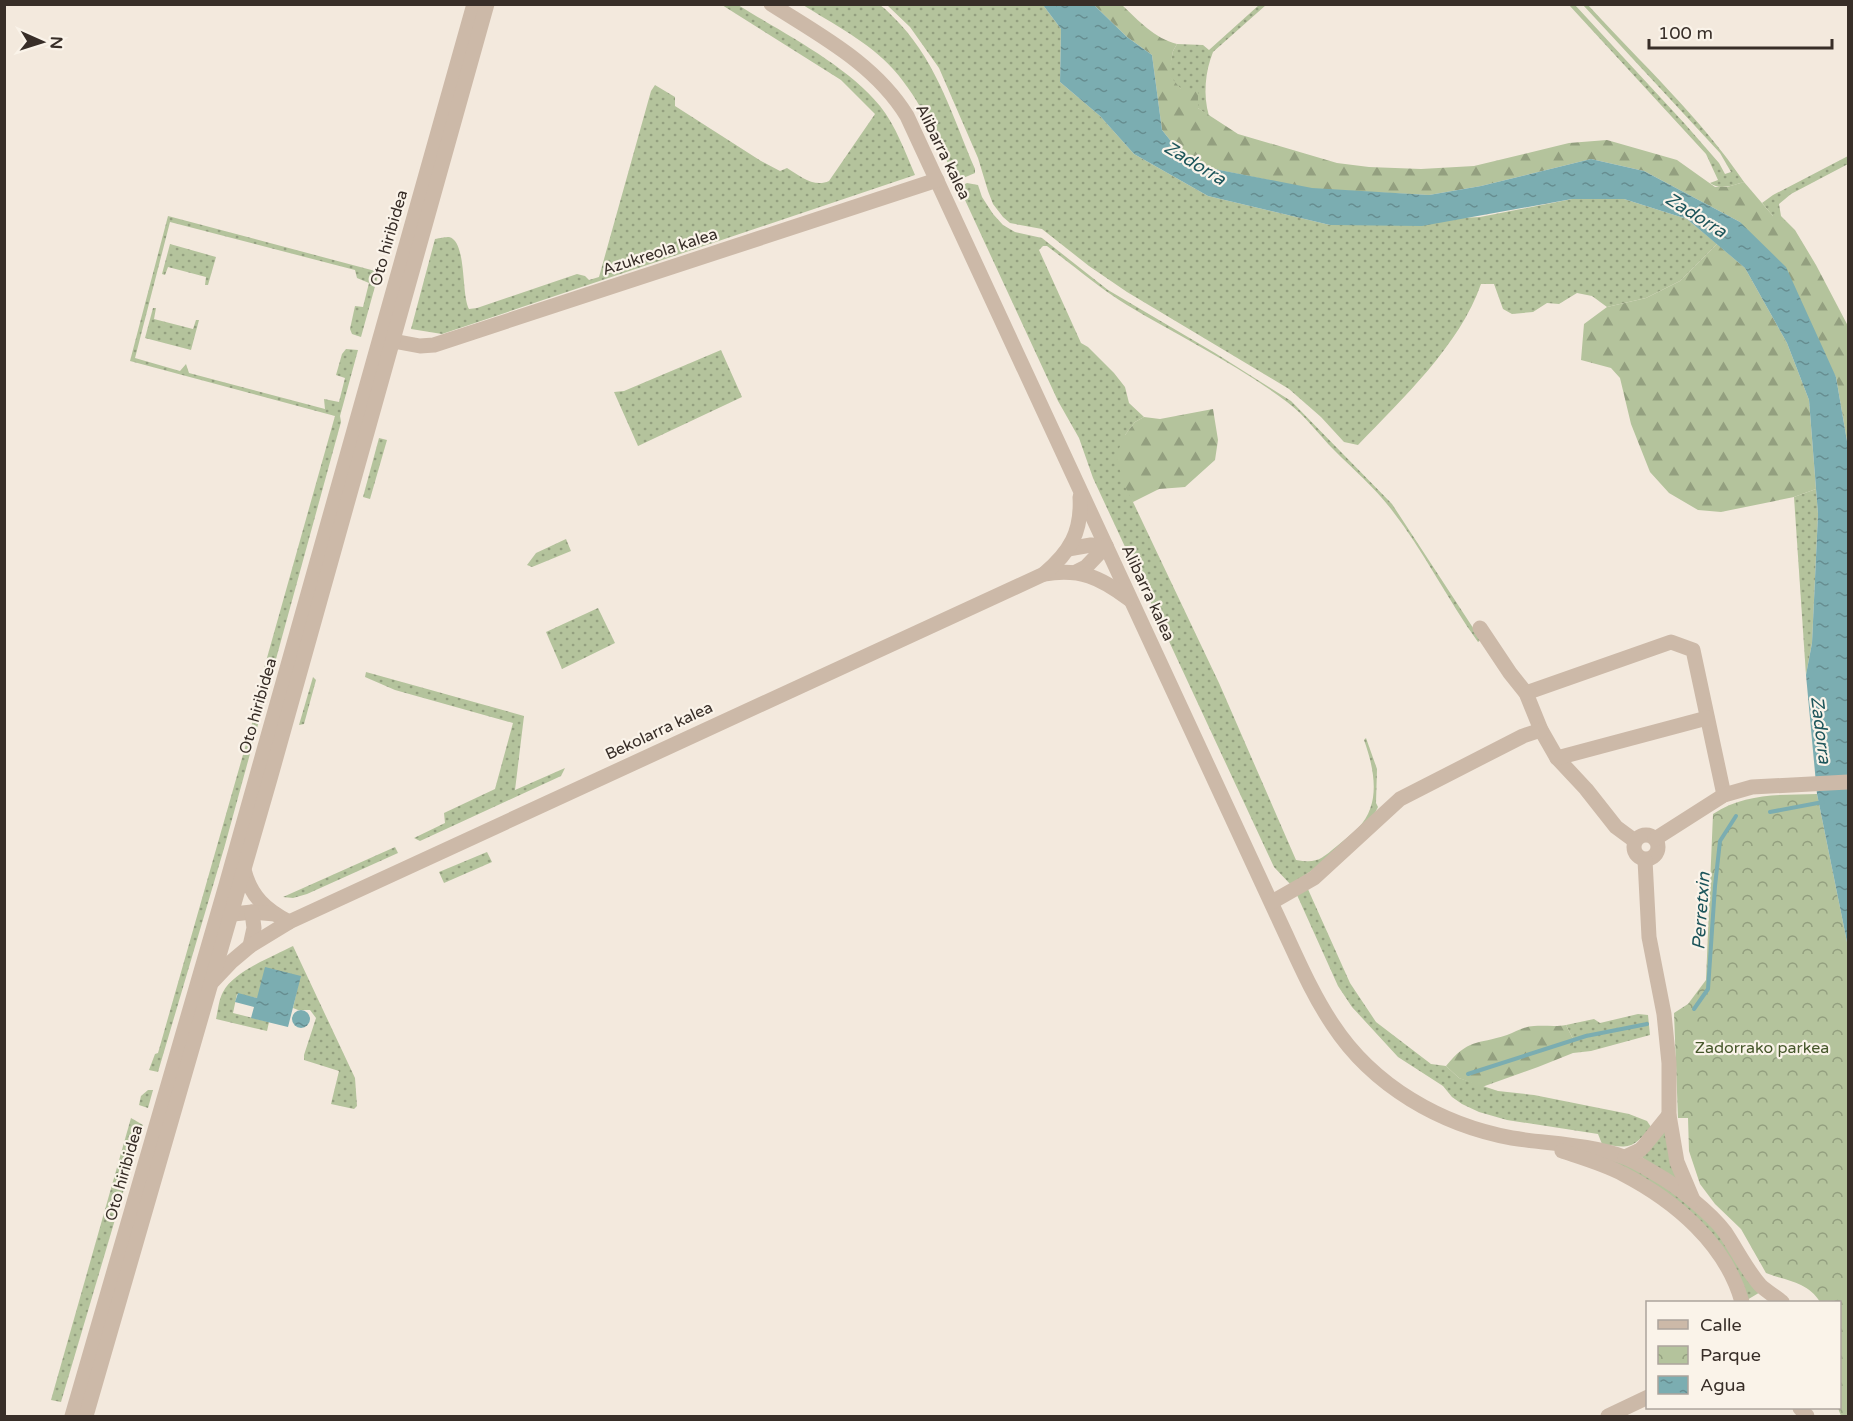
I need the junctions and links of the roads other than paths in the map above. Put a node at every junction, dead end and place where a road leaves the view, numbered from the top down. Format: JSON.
{"nodes":[{"id":1,"x":474,"y":4,"type":"edge"},
{"id":2,"x":487,"y":4,"type":"edge"},
{"id":3,"x":771,"y":4,"type":"edge"},
{"id":4,"x":936,"y":180,"type":"junction"},
{"id":5,"x":393,"y":341,"type":"junction"},
{"id":6,"x":1080,"y":490,"type":"junction"},
{"id":7,"x":1106,"y":546,"type":"junction"},
{"id":8,"x":1068,"y":549,"type":"junction"},
{"id":9,"x":1076,"y":572,"type":"junction"},
{"id":10,"x":1044,"y":574,"type":"junction"},
{"id":11,"x":1131,"y":601,"type":"junction"},
{"id":12,"x":1480,"y":628,"type":"dead end"},
{"id":13,"x":1526,"y":693,"type":"junction"},
{"id":14,"x":1707,"y":718,"type":"junction"},
{"id":15,"x":1541,"y":730,"type":"junction"},
{"id":16,"x":1557,"y":758,"type":"junction"},
{"id":17,"x":1848,"y":782,"type":"edge"},
{"id":18,"x":1724,"y":795,"type":"junction"},
{"id":19,"x":1655,"y":839,"type":"junction"},
{"id":20,"x":1635,"y":841,"type":"junction"},
{"id":21,"x":1645,"y":860,"type":"junction"},
{"id":22,"x":244,"y":870,"type":"junction"},
{"id":23,"x":1272,"y":902,"type":"junction"},
{"id":24,"x":252,"y":912,"type":"junction"},
{"id":25,"x":275,"y":914,"type":"junction"},
{"id":26,"x":224,"y":915,"type":"junction"},
{"id":27,"x":289,"y":922,"type":"junction"},
{"id":28,"x":250,"y":946,"type":"junction"},
{"id":29,"x":211,"y":983,"type":"junction"},
{"id":30,"x":1669,"y":1115,"type":"junction"},
{"id":31,"x":1537,"y":1142,"type":"junction"},
{"id":32,"x":1624,"y":1157,"type":"junction"},
{"id":33,"x":1693,"y":1200,"type":"junction"},
{"id":34,"x":1742,"y":1301,"type":"edge"},
{"id":35,"x":1776,"y":1301,"type":"edge"},
{"id":36,"x":1646,"y":1397,"type":"edge"},
{"id":37,"x":72,"y":1416,"type":"edge"},
{"id":38,"x":86,"y":1416,"type":"edge"},
{"id":39,"x":1608,"y":1416,"type":"edge"}],
"edges":[{"from":1,"to":26,"type":"street","name":"Oto hiribidea"},
{"from":2,"to":5,"type":"street","name":"Oto hiribidea"},
{"from":3,"to":4,"type":"street","name":"Alibarra kalea"},
{"from":4,"to":5,"type":"street","name":"Azukreola kalea"},
{"from":4,"to":6,"type":"street","name":"Alibarra kalea"},
{"from":5,"to":22,"type":"street","name":"Oto hiribidea"},
{"from":6,"to":7,"type":"street","name":"Alibarra kalea"},
{"from":6,"to":8,"type":"street","name":"Bekolarra kalea"},
{"from":7,"to":8,"type":"street"},
{"from":7,"to":9,"type":"street"},
{"from":7,"to":11,"type":"street","name":"Alibarra kalea"},
{"from":8,"to":10,"type":"street","name":"Bekolarra kalea"},
{"from":9,"to":10,"type":"street","name":"Bekolarra kalea"},
{"from":9,"to":11,"type":"street","name":"Bekolarra kalea"},
{"from":10,"to":27,"type":"street","name":"Bekolarra kalea"},
{"from":11,"to":23,"type":"street","name":"Alibarra kalea"},
{"from":12,"to":13,"type":"street"},
{"from":13,"to":14,"type":"street"},
{"from":13,"to":15,"type":"street"},
{"from":14,"to":16,"type":"street"},
{"from":14,"to":18,"type":"street"},
{"from":15,"to":16,"type":"street"},
{"from":15,"to":23,"type":"street"},
{"from":16,"to":20,"type":"street"},
{"from":17,"to":18,"type":"street"},
{"from":18,"to":19,"type":"street"},
{"from":19,"to":20,"type":"street"},
{"from":19,"to":21,"type":"street"},
{"from":20,"to":21,"type":"street"},
{"from":21,"to":30,"type":"street"},
{"from":22,"to":25,"type":"street"},
{"from":22,"to":26,"type":"street","name":"Oto hiribidea"},
{"from":23,"to":31,"type":"street","name":"Alibarra kalea"},
{"from":24,"to":25,"type":"street"},
{"from":24,"to":26,"type":"street"},
{"from":24,"to":28,"type":"street"},
{"from":25,"to":27,"type":"street"},
{"from":26,"to":29,"type":"street","name":"Oto hiribidea"},
{"from":26,"to":37,"type":"street","name":"Oto hiribidea"},
{"from":27,"to":28,"type":"street","name":"Bekolarra kalea"},
{"from":28,"to":29,"type":"street","name":"Bekolarra kalea"},
{"from":29,"to":38,"type":"street","name":"Oto hiribidea"},
{"from":30,"to":32,"type":"street"},
{"from":30,"to":33,"type":"street"},
{"from":31,"to":32,"type":"street","name":"Alibarra kalea"},
{"from":31,"to":34,"type":"street","name":"Alibarra kalea"},
{"from":32,"to":33,"type":"street","name":"Alibarra kalea"},
{"from":33,"to":35,"type":"street","name":"Alibarra kalea"},
{"from":36,"to":39,"type":"street"}]}
